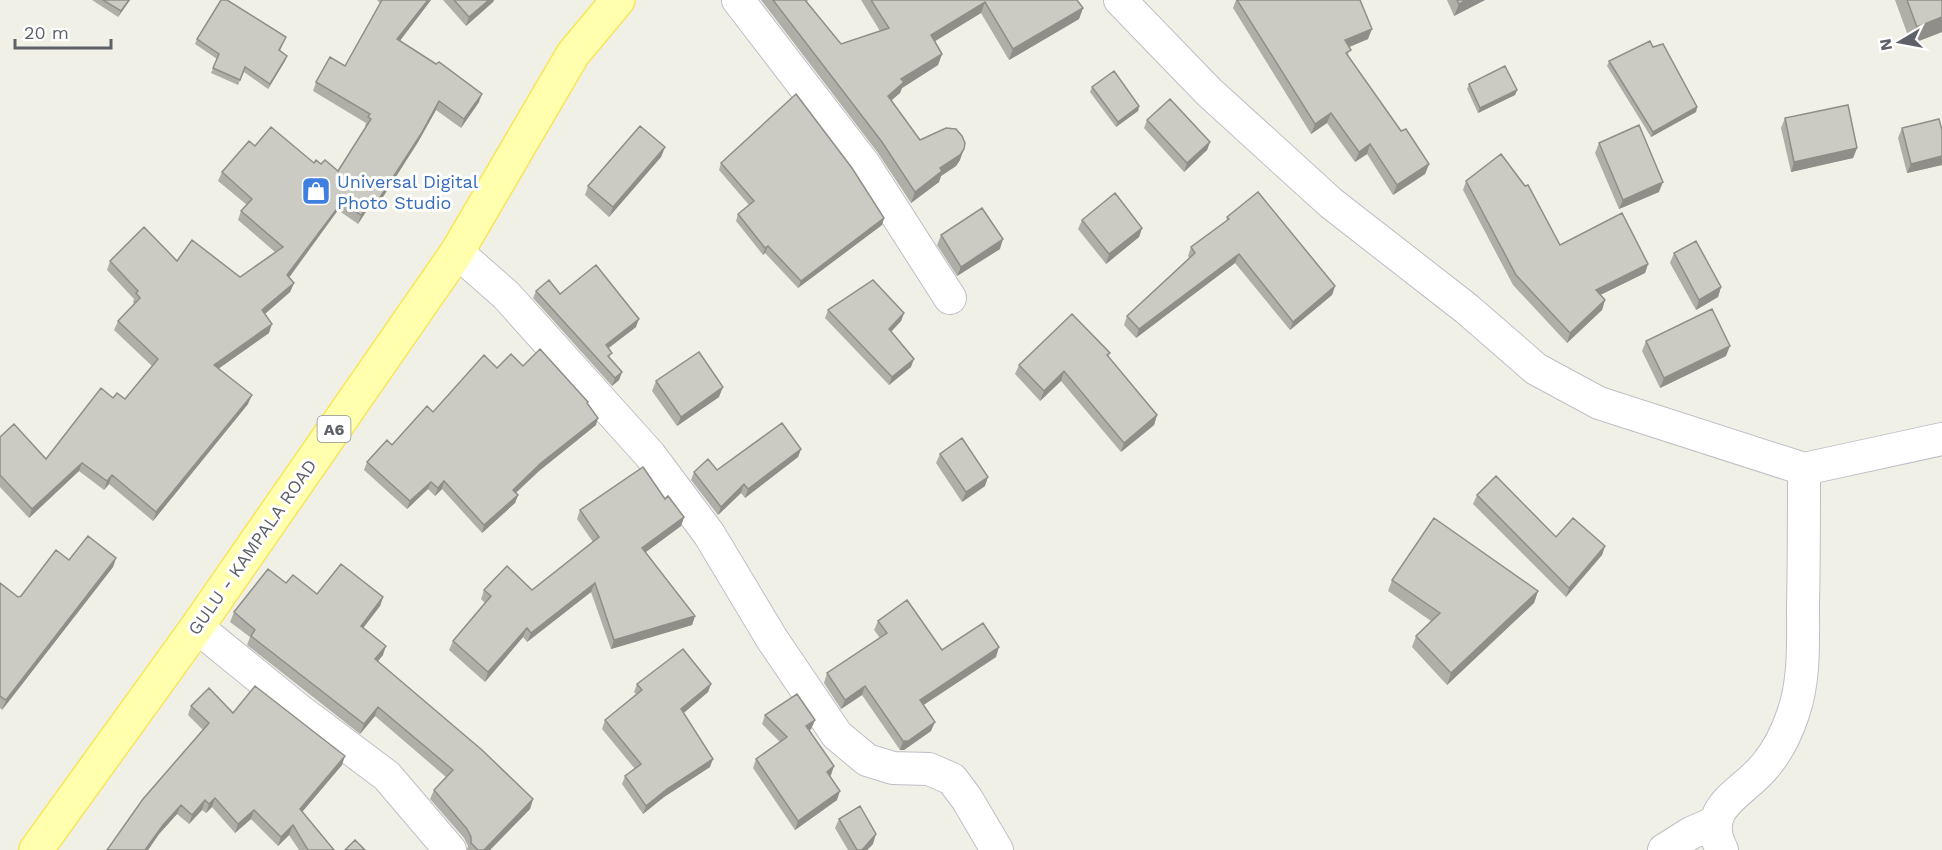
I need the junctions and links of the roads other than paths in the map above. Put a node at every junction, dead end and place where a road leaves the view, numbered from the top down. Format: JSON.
{"nodes":[{"id":1,"x":618,"y":0,"type":"edge"},
{"id":2,"x":738,"y":0,"type":"edge"},
{"id":3,"x":1120,"y":0,"type":"edge"},
{"id":4,"x":457,"y":252,"type":"junction"},
{"id":5,"x":950,"y":298,"type":"dead end"},
{"id":6,"x":1942,"y":439,"type":"edge"},
{"id":7,"x":1804,"y":469,"type":"junction"},
{"id":8,"x":197,"y":627,"type":"junction"},
{"id":9,"x":1719,"y":836,"type":"edge"},
{"id":10,"x":36,"y":850,"type":"edge"},
{"id":11,"x":450,"y":850,"type":"edge"},
{"id":12,"x":997,"y":850,"type":"edge"},
{"id":13,"x":1664,"y":850,"type":"edge"}],
"edges":[{"from":1,"to":4,"type":"main road","name":"GULU - KAMPALA ROAD","number":"A6"},
{"from":2,"to":5,"type":"street"},
{"from":3,"to":7,"type":"street"},
{"from":4,"to":8,"type":"main road","name":"GULU - KAMPALA ROAD","number":"A6"},
{"from":4,"to":12,"type":"street"},
{"from":6,"to":7,"type":"street"},
{"from":7,"to":9,"type":"street"},
{"from":8,"to":10,"type":"main road","name":"GULU - KAMPALA ROAD","number":"A6"},
{"from":8,"to":11,"type":"street"},
{"from":9,"to":13,"type":"street"}]}
